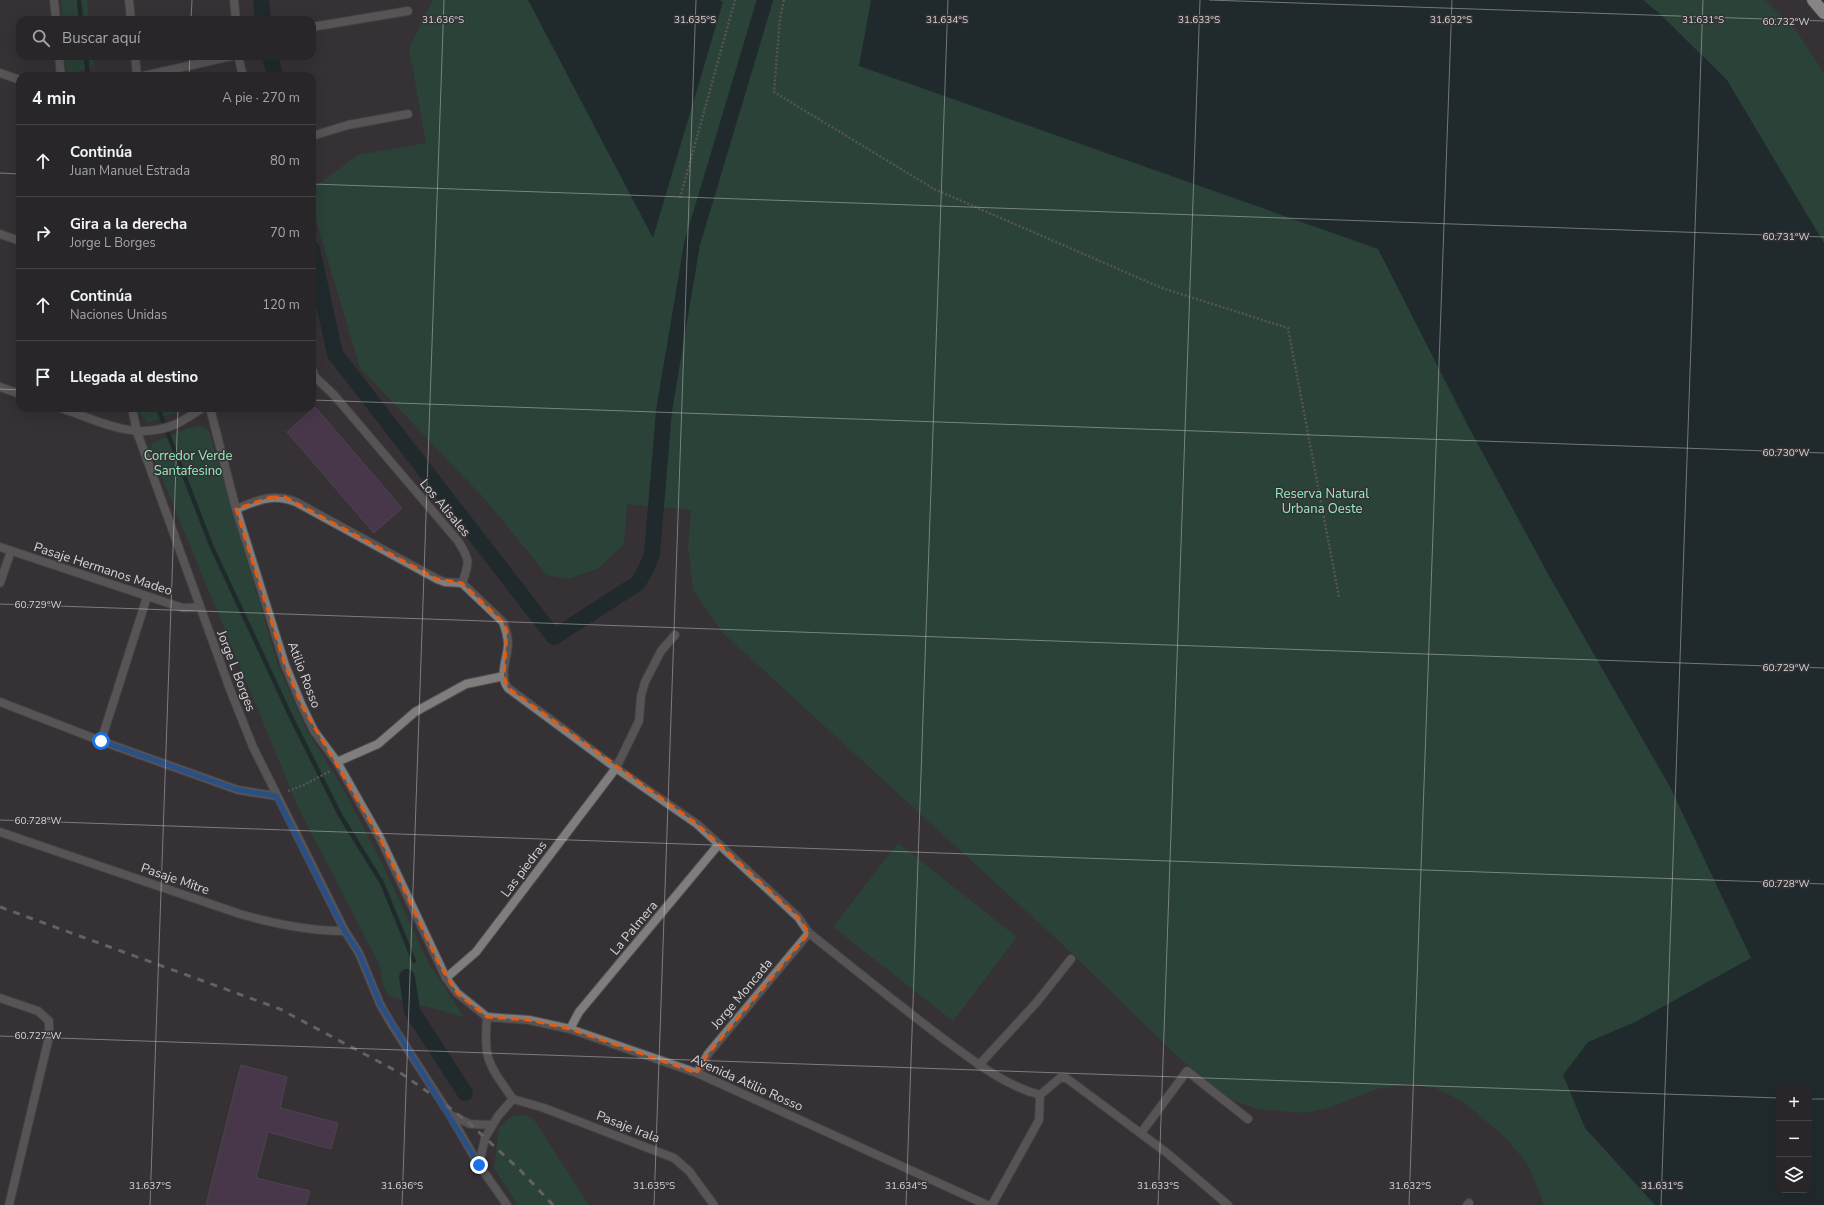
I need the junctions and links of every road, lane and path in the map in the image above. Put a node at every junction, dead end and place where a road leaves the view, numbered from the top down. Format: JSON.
{"nodes":[{"id":1,"x":54,"y":0,"type":"edge"},
{"id":2,"x":129,"y":0,"type":"edge"},
{"id":3,"x":234,"y":0,"type":"edge"},
{"id":4,"x":735,"y":0,"type":"edge"},
{"id":5,"x":784,"y":0,"type":"edge"},
{"id":6,"x":1813,"y":0,"type":"edge"},
{"id":7,"x":408,"y":11,"type":"dead end"},
{"id":8,"x":1824,"y":13,"type":"edge"},
{"id":9,"x":56,"y":16,"type":"edge"},
{"id":10,"x":131,"y":16,"type":"edge"},
{"id":11,"x":236,"y":16,"type":"edge"},
{"id":12,"x":316,"y":26,"type":"edge"},
{"id":13,"x":59,"y":60,"type":"edge"},
{"id":14,"x":135,"y":60,"type":"edge"},
{"id":15,"x":214,"y":60,"type":"edge"},
{"id":16,"x":239,"y":60,"type":"edge"},
{"id":17,"x":61,"y":72,"type":"edge"},
{"id":18,"x":136,"y":72,"type":"edge"},
{"id":19,"x":161,"y":72,"type":"edge"},
{"id":20,"x":243,"y":72,"type":"edge"},
{"id":21,"x":0,"y":73,"type":"edge"},
{"id":22,"x":16,"y":79,"type":"edge"},
{"id":23,"x":408,"y":114,"type":"dead end"},
{"id":24,"x":316,"y":135,"type":"edge"},
{"id":25,"x":680,"y":198,"type":"dead end"},
{"id":26,"x":0,"y":234,"type":"edge"},
{"id":27,"x":16,"y":240,"type":"edge"},
{"id":28,"x":316,"y":377,"type":"edge"},
{"id":29,"x":0,"y":386,"type":"edge"},
{"id":30,"x":16,"y":392,"type":"edge"},
{"id":31,"x":73,"y":412,"type":"edge"},
{"id":32,"x":133,"y":412,"type":"edge"},
{"id":33,"x":196,"y":412,"type":"edge"},
{"id":34,"x":211,"y":412,"type":"edge"},
{"id":35,"x":137,"y":432,"type":"junction"},
{"id":36,"x":236,"y":509,"type":"junction"},
{"id":37,"x":0,"y":547,"type":"edge"},
{"id":38,"x":11,"y":551,"type":"junction"},
{"id":39,"x":0,"y":583,"type":"edge"},
{"id":40,"x":462,"y":583,"type":"junction"},
{"id":41,"x":147,"y":597,"type":"junction"},
{"id":42,"x":1339,"y":597,"type":"dead end"},
{"id":43,"x":200,"y":607,"type":"junction"},
{"id":44,"x":674,"y":635,"type":"dead end"},
{"id":45,"x":504,"y":676,"type":"junction"},
{"id":46,"x":0,"y":702,"type":"edge"},
{"id":47,"x":101,"y":741,"type":"junction"},
{"id":48,"x":337,"y":762,"type":"junction"},
{"id":49,"x":616,"y":768,"type":"junction"},
{"id":50,"x":328,"y":773,"type":"dead end"},
{"id":51,"x":276,"y":796,"type":"junction"},
{"id":52,"x":0,"y":832,"type":"edge"},
{"id":53,"x":719,"y":844,"type":"junction"},
{"id":54,"x":345,"y":932,"type":"junction"},
{"id":55,"x":809,"y":933,"type":"junction"},
{"id":56,"x":1071,"y":958,"type":"dead end"},
{"id":57,"x":446,"y":978,"type":"junction"},
{"id":58,"x":0,"y":998,"type":"edge"},
{"id":59,"x":487,"y":1017,"type":"junction"},
{"id":60,"x":570,"y":1028,"type":"junction"},
{"id":61,"x":979,"y":1065,"type":"junction"},
{"id":62,"x":697,"y":1073,"type":"junction"},
{"id":63,"x":1040,"y":1095,"type":"junction"},
{"id":64,"x":514,"y":1099,"type":"junction"},
{"id":65,"x":450,"y":1115,"type":"junction"},
{"id":66,"x":1248,"y":1119,"type":"dead end"},
{"id":67,"x":492,"y":1124,"type":"junction"},
{"id":68,"x":1141,"y":1133,"type":"junction"},
{"id":69,"x":479,"y":1165,"type":"junction"},
{"id":70,"x":502,"y":1203,"type":"edge"},
{"id":71,"x":9,"y":1205,"type":"edge"},
{"id":72,"x":714,"y":1205,"type":"edge"},
{"id":73,"x":987,"y":1205,"type":"edge"},
{"id":74,"x":992,"y":1205,"type":"edge"},
{"id":75,"x":1228,"y":1205,"type":"edge"}],
"edges":[{"from":1,"to":9,"type":"street"},
{"from":2,"to":10,"type":"street"},
{"from":3,"to":11,"type":"street"},
{"from":4,"to":25,"type":"path"},
{"from":5,"to":42,"type":"path"},
{"from":6,"to":8,"type":"highway"},
{"from":7,"to":12,"type":"street"},
{"from":13,"to":17,"type":"street"},
{"from":14,"to":18,"type":"street"},
{"from":15,"to":19,"type":"street"},
{"from":16,"to":20,"type":"street"},
{"from":21,"to":22,"type":"street"},
{"from":23,"to":24,"type":"street"},
{"from":26,"to":27,"type":"street"},
{"from":28,"to":40,"type":"street","name":"Los Alisales"},
{"from":29,"to":30,"type":"street"},
{"from":31,"to":35,"type":"street"},
{"from":32,"to":35,"type":"street","name":"Jorge L Borges"},
{"from":33,"to":35,"type":"street"},
{"from":34,"to":36,"type":"street","name":"Atilio Rosso"},
{"from":35,"to":43,"type":"street","name":"Jorge L Borges"},
{"from":36,"to":40,"type":"street"},
{"from":36,"to":48,"type":"street","name":"Atilio Rosso"},
{"from":37,"to":38,"type":"street","name":"Pasaje Hermanos Madeo"},
{"from":38,"to":39,"type":"street"},
{"from":38,"to":41,"type":"street","name":"Pasaje Hermanos Madeo"},
{"from":40,"to":45,"type":"street"},
{"from":41,"to":43,"type":"street","name":"Pasaje Hermanos Madeo"},
{"from":41,"to":47,"type":"street"},
{"from":43,"to":51,"type":"street","name":"Jorge L Borges"},
{"from":44,"to":49,"type":"street","name":"Las piedras"},
{"from":45,"to":48,"type":"street"},
{"from":45,"to":49,"type":"street"},
{"from":46,"to":47,"type":"street"},
{"from":47,"to":51,"type":"street"},
{"from":48,"to":57,"type":"street","name":"Atilio Rosso"},
{"from":49,"to":53,"type":"street"},
{"from":49,"to":57,"type":"street","name":"Las piedras"},
{"from":50,"to":51,"type":"path"},
{"from":51,"to":54,"type":"street","name":"Jorge L Borges"},
{"from":52,"to":54,"type":"street","name":"Pasaje Mitre"},
{"from":53,"to":55,"type":"street"},
{"from":53,"to":60,"type":"street","name":"La Palmera"},
{"from":54,"to":65,"type":"street","name":"Jorge L Borges"},
{"from":55,"to":61,"type":"street"},
{"from":55,"to":62,"type":"street","name":"Jorge Moncada"},
{"from":56,"to":61,"type":"street"},
{"from":57,"to":59,"type":"street","name":"Atilio Rosso"},
{"from":58,"to":71,"type":"street"},
{"from":59,"to":60,"type":"street","name":"Avenida Atilio Rosso"},
{"from":59,"to":64,"type":"street"},
{"from":60,"to":62,"type":"street","name":"Avenida Atilio Rosso"},
{"from":61,"to":63,"type":"street"},
{"from":62,"to":73,"type":"street","name":"Avenida Atilio Rosso"},
{"from":63,"to":68,"type":"street"},
{"from":63,"to":74,"type":"street"},
{"from":64,"to":67,"type":"street"},
{"from":64,"to":72,"type":"street","name":"Pasaje Irala"},
{"from":65,"to":67,"type":"street"},
{"from":65,"to":69,"type":"street","name":"Jorge L Borges"},
{"from":66,"to":68,"type":"street"},
{"from":67,"to":69,"type":"street"},
{"from":68,"to":75,"type":"street"},
{"from":69,"to":70,"type":"street","name":"Jorge L Borges"}]}
